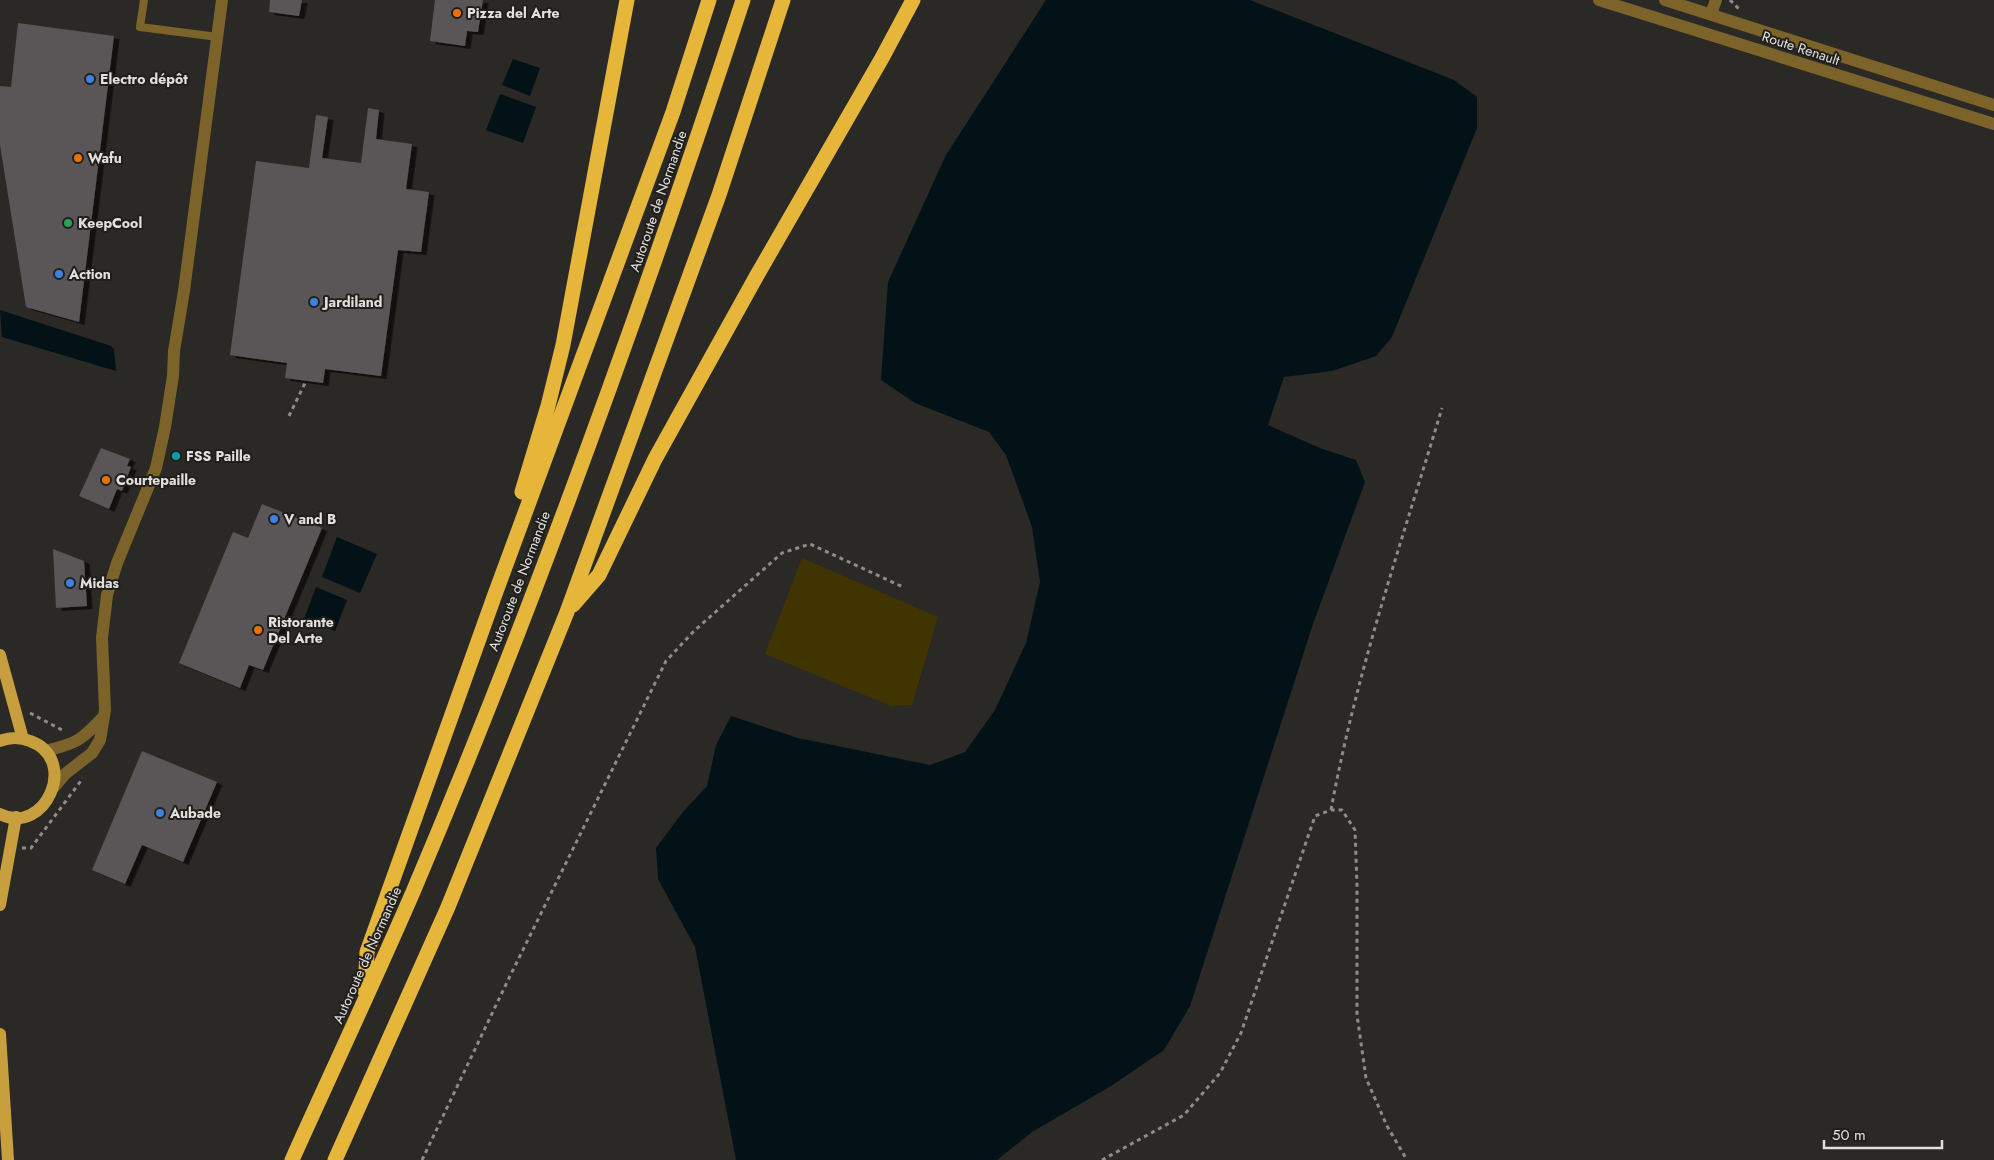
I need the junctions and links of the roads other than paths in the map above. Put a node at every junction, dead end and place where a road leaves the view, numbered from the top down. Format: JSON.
{"nodes":[{"id":1,"x":144,"y":0,"type":"edge"},
{"id":2,"x":222,"y":0,"type":"edge"},
{"id":3,"x":627,"y":0,"type":"edge"},
{"id":4,"x":709,"y":0,"type":"edge"},
{"id":5,"x":742,"y":0,"type":"edge"},
{"id":6,"x":783,"y":0,"type":"edge"},
{"id":7,"x":913,"y":0,"type":"edge"},
{"id":8,"x":922,"y":0,"type":"edge"},
{"id":9,"x":1599,"y":0,"type":"edge"},
{"id":10,"x":1666,"y":0,"type":"edge"},
{"id":11,"x":1716,"y":0,"type":"edge"},
{"id":12,"x":1631,"y":10,"type":"junction"},
{"id":13,"x":1711,"y":14,"type":"junction"},
{"id":14,"x":218,"y":37,"type":"junction"},
{"id":15,"x":882,"y":58,"type":"junction"},
{"id":16,"x":1994,"y":105,"type":"edge"},
{"id":17,"x":1994,"y":124,"type":"edge"},
{"id":18,"x":494,"y":597,"type":"junction"},
{"id":19,"x":567,"y":612,"type":"junction"},
{"id":20,"x":0,"y":655,"type":"edge"},
{"id":21,"x":104,"y":716,"type":"junction"},
{"id":22,"x":23,"y":738,"type":"junction"},
{"id":23,"x":0,"y":741,"type":"edge"},
{"id":24,"x":45,"y":751,"type":"junction"},
{"id":25,"x":54,"y":787,"type":"junction"},
{"id":26,"x":0,"y":814,"type":"edge"},
{"id":27,"x":16,"y":818,"type":"junction"},
{"id":28,"x":0,"y":905,"type":"edge"},
{"id":29,"x":365,"y":1000,"type":"junction"},
{"id":30,"x":0,"y":1034,"type":"edge"},
{"id":31,"x":8,"y":1160,"type":"edge"},
{"id":32,"x":292,"y":1160,"type":"edge"},
{"id":33,"x":335,"y":1160,"type":"edge"}],
"edges":[{"from":1,"to":14,"type":"lane"},
{"from":2,"to":14,"type":"street"},
{"from":3,"to":18,"type":"highway"},
{"from":4,"to":18,"type":"highway"},
{"from":5,"to":29,"type":"highway","name":"Autoroute de Normandie"},
{"from":6,"to":19,"type":"highway"},
{"from":7,"to":15,"type":"highway"},
{"from":8,"to":15,"type":"highway"},
{"from":9,"to":12,"type":"street","name":"Route Renault"},
{"from":10,"to":13,"type":"street","name":"Route Renault"},
{"from":11,"to":13,"type":"street"},
{"from":12,"to":13,"type":"street"},
{"from":12,"to":17,"type":"street","name":"Route Renault"},
{"from":13,"to":16,"type":"street","name":"Route Renault"},
{"from":14,"to":21,"type":"street"},
{"from":15,"to":19,"type":"highway"},
{"from":18,"to":29,"type":"highway"},
{"from":19,"to":33,"type":"highway"},
{"from":20,"to":22,"type":"main road"},
{"from":21,"to":24,"type":"street"},
{"from":21,"to":25,"type":"street"},
{"from":22,"to":23,"type":"main road"},
{"from":22,"to":24,"type":"main road"},
{"from":24,"to":25,"type":"main road"},
{"from":25,"to":27,"type":"main road"},
{"from":26,"to":27,"type":"main road"},
{"from":27,"to":28,"type":"main road"},
{"from":29,"to":32,"type":"highway","name":"Autoroute de Normandie"},
{"from":30,"to":31,"type":"main road"}]}
